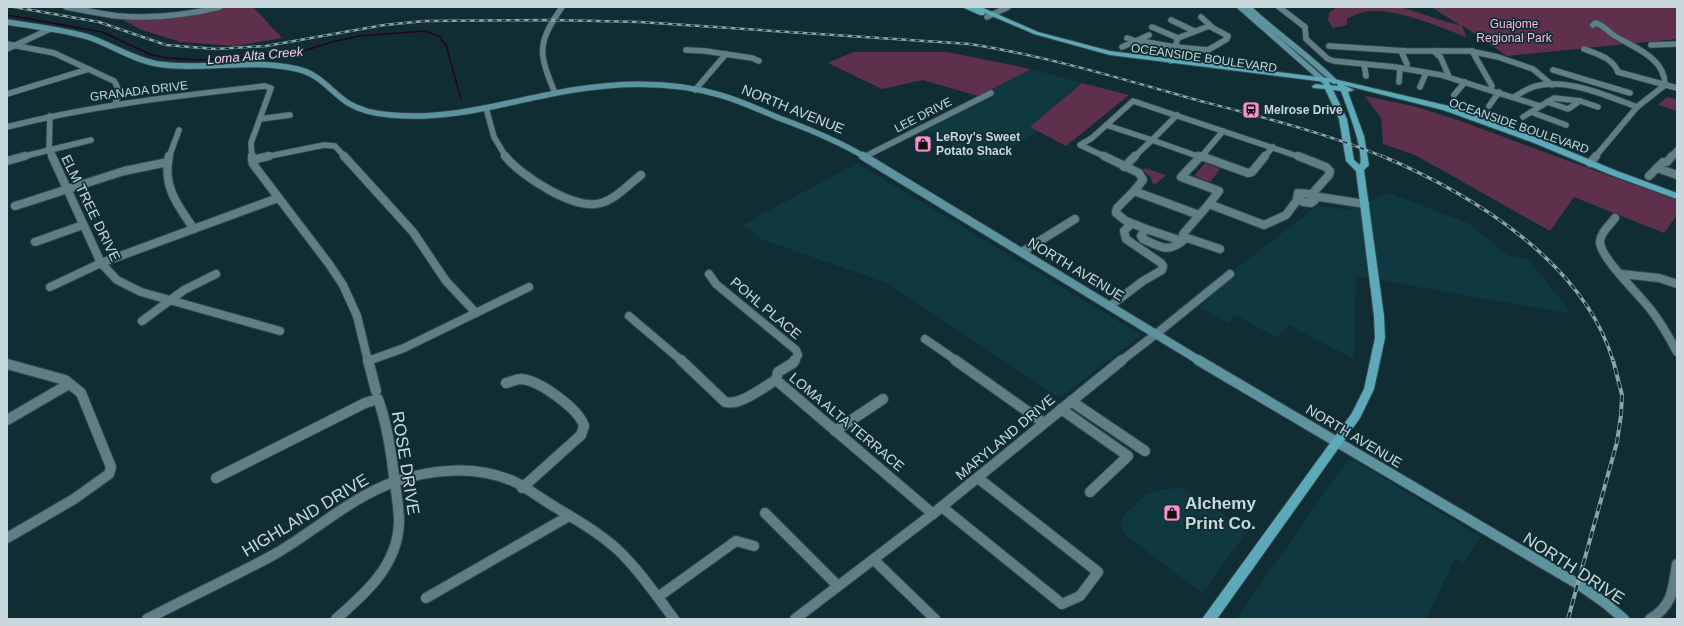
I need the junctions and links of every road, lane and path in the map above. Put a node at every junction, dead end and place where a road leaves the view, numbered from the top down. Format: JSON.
{"nodes":[{"id":1,"x":66,"y":7,"type":"edge"},
{"id":2,"x":220,"y":7,"type":"edge"},
{"id":3,"x":562,"y":7,"type":"edge"},
{"id":4,"x":965,"y":7,"type":"edge"},
{"id":5,"x":976,"y":7,"type":"edge"},
{"id":6,"x":1008,"y":7,"type":"edge"},
{"id":7,"x":1240,"y":7,"type":"edge"},
{"id":8,"x":1248,"y":7,"type":"edge"},
{"id":9,"x":1279,"y":7,"type":"edge"},
{"id":10,"x":990,"y":16,"type":"junction"},
{"id":11,"x":1201,"y":17,"type":"dead end"},
{"id":12,"x":1171,"y":20,"type":"dead end"},
{"id":13,"x":7,"y":22,"type":"edge"},
{"id":14,"x":1152,"y":27,"type":"dead end"},
{"id":15,"x":1212,"y":27,"type":"junction"},
{"id":16,"x":50,"y":29,"type":"junction"},
{"id":17,"x":1194,"y":30,"type":"junction"},
{"id":18,"x":1149,"y":35,"type":"dead end"},
{"id":19,"x":1127,"y":38,"type":"dead end"},
{"id":20,"x":1178,"y":38,"type":"junction"},
{"id":21,"x":1136,"y":41,"type":"junction"},
{"id":22,"x":1152,"y":43,"type":"junction"},
{"id":23,"x":7,"y":44,"type":"edge"},
{"id":24,"x":1677,"y":44,"type":"edge"},
{"id":25,"x":15,"y":45,"type":"junction"},
{"id":26,"x":1329,"y":46,"type":"dead end"},
{"id":27,"x":1651,"y":46,"type":"dead end"},
{"id":28,"x":1122,"y":47,"type":"dead end"},
{"id":29,"x":1175,"y":47,"type":"junction"},
{"id":30,"x":7,"y":49,"type":"edge"},
{"id":31,"x":1637,"y":49,"type":"junction"},
{"id":32,"x":686,"y":50,"type":"dead end"},
{"id":33,"x":1197,"y":50,"type":"junction"},
{"id":34,"x":1584,"y":50,"type":"dead end"},
{"id":35,"x":1401,"y":51,"type":"junction"},
{"id":36,"x":1434,"y":51,"type":"junction"},
{"id":37,"x":1472,"y":51,"type":"junction"},
{"id":38,"x":1148,"y":53,"type":"dead end"},
{"id":39,"x":726,"y":54,"type":"junction"},
{"id":40,"x":1368,"y":57,"type":"junction"},
{"id":41,"x":1195,"y":59,"type":"dead end"},
{"id":42,"x":759,"y":61,"type":"dead end"},
{"id":43,"x":1171,"y":61,"type":"junction"},
{"id":44,"x":1364,"y":64,"type":"junction"},
{"id":45,"x":1408,"y":64,"type":"dead end"},
{"id":46,"x":1162,"y":65,"type":"junction"},
{"id":47,"x":1213,"y":67,"type":"junction"},
{"id":48,"x":1400,"y":68,"type":"junction"},
{"id":49,"x":88,"y":69,"type":"junction"},
{"id":50,"x":1553,"y":70,"type":"dead end"},
{"id":51,"x":1426,"y":73,"type":"junction"},
{"id":52,"x":1366,"y":76,"type":"dead end"},
{"id":53,"x":1449,"y":78,"type":"junction"},
{"id":54,"x":1324,"y":81,"type":"junction"},
{"id":55,"x":1590,"y":81,"type":"junction"},
{"id":56,"x":1399,"y":82,"type":"dead end"},
{"id":57,"x":1465,"y":82,"type":"junction"},
{"id":58,"x":1665,"y":83,"type":"junction"},
{"id":59,"x":1332,"y":84,"type":"junction"},
{"id":60,"x":1552,"y":85,"type":"junction"},
{"id":61,"x":1677,"y":86,"type":"edge"},
{"id":62,"x":1420,"y":87,"type":"dead end"},
{"id":63,"x":1583,"y":89,"type":"junction"},
{"id":64,"x":695,"y":90,"type":"junction"},
{"id":65,"x":1344,"y":90,"type":"junction"},
{"id":66,"x":1490,"y":90,"type":"junction"},
{"id":67,"x":1499,"y":92,"type":"junction"},
{"id":68,"x":991,"y":93,"type":"dead end"},
{"id":69,"x":1630,"y":93,"type":"dead end"},
{"id":70,"x":7,"y":94,"type":"edge"},
{"id":71,"x":555,"y":94,"type":"junction"},
{"id":72,"x":1454,"y":95,"type":"dead end"},
{"id":73,"x":1514,"y":97,"type":"junction"},
{"id":74,"x":1580,"y":101,"type":"junction"},
{"id":75,"x":1547,"y":102,"type":"junction"},
{"id":76,"x":115,"y":104,"type":"junction"},
{"id":77,"x":1489,"y":106,"type":"dead end"},
{"id":78,"x":1540,"y":106,"type":"junction"},
{"id":79,"x":1598,"y":107,"type":"dead end"},
{"id":80,"x":1637,"y":107,"type":"junction"},
{"id":81,"x":486,"y":108,"type":"junction"},
{"id":82,"x":1531,"y":112,"type":"junction"},
{"id":83,"x":290,"y":115,"type":"dead end"},
{"id":84,"x":50,"y":116,"type":"junction"},
{"id":85,"x":1177,"y":116,"type":"junction"},
{"id":86,"x":1523,"y":117,"type":"dead end"},
{"id":87,"x":260,"y":119,"type":"junction"},
{"id":88,"x":1106,"y":124,"type":"junction"},
{"id":89,"x":1566,"y":125,"type":"dead end"},
{"id":90,"x":7,"y":127,"type":"edge"},
{"id":91,"x":179,"y":130,"type":"dead end"},
{"id":92,"x":1223,"y":131,"type":"junction"},
{"id":93,"x":91,"y":140,"type":"dead end"},
{"id":94,"x":1152,"y":140,"type":"junction"},
{"id":95,"x":1273,"y":147,"type":"junction"},
{"id":96,"x":49,"y":150,"type":"junction"},
{"id":97,"x":1677,"y":150,"type":"edge"},
{"id":98,"x":864,"y":157,"type":"junction"},
{"id":99,"x":1200,"y":157,"type":"junction"},
{"id":100,"x":252,"y":160,"type":"junction"},
{"id":101,"x":7,"y":161,"type":"edge"},
{"id":102,"x":168,"y":162,"type":"junction"},
{"id":103,"x":1590,"y":163,"type":"junction"},
{"id":104,"x":1124,"y":167,"type":"junction"},
{"id":105,"x":1657,"y":168,"type":"junction"},
{"id":106,"x":1360,"y":170,"type":"junction"},
{"id":107,"x":641,"y":175,"type":"dead end"},
{"id":108,"x":1677,"y":175,"type":"edge"},
{"id":109,"x":1649,"y":176,"type":"dead end"},
{"id":110,"x":66,"y":190,"type":"junction"},
{"id":111,"x":1134,"y":191,"type":"junction"},
{"id":112,"x":1677,"y":196,"type":"edge"},
{"id":113,"x":1313,"y":197,"type":"junction"},
{"id":114,"x":278,"y":198,"type":"junction"},
{"id":115,"x":1209,"y":204,"type":"junction"},
{"id":116,"x":15,"y":206,"type":"dead end"},
{"id":117,"x":1365,"y":206,"type":"junction"},
{"id":118,"x":1199,"y":215,"type":"junction"},
{"id":119,"x":1615,"y":218,"type":"dead end"},
{"id":120,"x":1075,"y":219,"type":"dead end"},
{"id":121,"x":1131,"y":224,"type":"junction"},
{"id":122,"x":82,"y":225,"type":"junction"},
{"id":123,"x":194,"y":229,"type":"junction"},
{"id":124,"x":1146,"y":229,"type":"junction"},
{"id":125,"x":1183,"y":239,"type":"junction"},
{"id":126,"x":35,"y":242,"type":"dead end"},
{"id":127,"x":1220,"y":249,"type":"dead end"},
{"id":128,"x":1022,"y":252,"type":"junction"},
{"id":129,"x":101,"y":263,"type":"junction"},
{"id":130,"x":216,"y":274,"type":"dead end"},
{"id":131,"x":709,"y":274,"type":"dead end"},
{"id":132,"x":1230,"y":274,"type":"dead end"},
{"id":133,"x":1621,"y":274,"type":"junction"},
{"id":134,"x":1677,"y":284,"type":"edge"},
{"id":135,"x":50,"y":287,"type":"dead end"},
{"id":136,"x":529,"y":287,"type":"dead end"},
{"id":137,"x":169,"y":300,"type":"junction"},
{"id":138,"x":1110,"y":306,"type":"junction"},
{"id":139,"x":476,"y":313,"type":"junction"},
{"id":140,"x":629,"y":316,"type":"dead end"},
{"id":141,"x":142,"y":321,"type":"dead end"},
{"id":142,"x":280,"y":330,"type":"dead end"},
{"id":143,"x":1156,"y":334,"type":"junction"},
{"id":144,"x":925,"y":339,"type":"dead end"},
{"id":145,"x":1674,"y":342,"type":"edge"},
{"id":146,"x":1677,"y":352,"type":"edge"},
{"id":147,"x":368,"y":361,"type":"junction"},
{"id":148,"x":7,"y":364,"type":"edge"},
{"id":149,"x":776,"y":380,"type":"junction"},
{"id":150,"x":506,"y":383,"type":"dead end"},
{"id":151,"x":69,"y":384,"type":"junction"},
{"id":152,"x":376,"y":391,"type":"dead end"},
{"id":153,"x":883,"y":399,"type":"dead end"},
{"id":154,"x":1071,"y":400,"type":"junction"},
{"id":155,"x":1061,"y":409,"type":"junction"},
{"id":156,"x":7,"y":420,"type":"edge"},
{"id":157,"x":1044,"y":423,"type":"junction"},
{"id":158,"x":835,"y":431,"type":"junction"},
{"id":159,"x":1336,"y":442,"type":"junction"},
{"id":160,"x":1145,"y":451,"type":"dead end"},
{"id":161,"x":216,"y":478,"type":"dead end"},
{"id":162,"x":978,"y":478,"type":"junction"},
{"id":163,"x":395,"y":482,"type":"junction"},
{"id":164,"x":522,"y":488,"type":"junction"},
{"id":165,"x":1090,"y":492,"type":"dead end"},
{"id":166,"x":942,"y":507,"type":"junction"},
{"id":167,"x":765,"y":513,"type":"dead end"},
{"id":168,"x":933,"y":514,"type":"junction"},
{"id":169,"x":569,"y":516,"type":"junction"},
{"id":170,"x":7,"y":538,"type":"edge"},
{"id":171,"x":1507,"y":543,"type":"joint"},
{"id":172,"x":754,"y":546,"type":"dead end"},
{"id":173,"x":874,"y":560,"type":"junction"},
{"id":174,"x":1677,"y":564,"type":"edge"},
{"id":175,"x":1676,"y":580,"type":"edge"},
{"id":176,"x":837,"y":585,"type":"junction"},
{"id":177,"x":658,"y":597,"type":"junction"},
{"id":178,"x":426,"y":598,"type":"dead end"},
{"id":179,"x":147,"y":619,"type":"edge"},
{"id":180,"x":336,"y":619,"type":"edge"},
{"id":181,"x":674,"y":619,"type":"edge"},
{"id":182,"x":795,"y":619,"type":"edge"},
{"id":183,"x":935,"y":619,"type":"edge"},
{"id":184,"x":1209,"y":619,"type":"edge"},
{"id":185,"x":1624,"y":619,"type":"edge"},
{"id":186,"x":1650,"y":619,"type":"edge"}],
"edges":[{"from":1,"to":2,"type":"street"},
{"from":3,"to":71,"type":"street"},
{"from":4,"to":10,"type":"main road","name":"OCEANSIDE BOULEVARD"},
{"from":5,"to":10,"type":"main road","name":"OCEANSIDE BOULEVARD"},
{"from":6,"to":10,"type":"street"},
{"from":7,"to":54,"type":"main road"},
{"from":8,"to":59,"type":"main road"},
{"from":9,"to":44,"type":"street"},
{"from":10,"to":43,"type":"main road","name":"OCEANSIDE BOULEVARD"},
{"from":10,"to":46,"type":"main road","name":"OCEANSIDE BOULEVARD"},
{"from":11,"to":15,"type":"street"},
{"from":12,"to":17,"type":"street"},
{"from":13,"to":16,"type":"main road","name":"NORTH AVENUE"},
{"from":14,"to":20,"type":"street"},
{"from":15,"to":17,"type":"street"},
{"from":15,"to":33,"type":"street"},
{"from":16,"to":25,"type":"street"},
{"from":16,"to":81,"type":"main road","name":"NORTH AVENUE"},
{"from":17,"to":20,"type":"street"},
{"from":18,"to":21,"type":"street"},
{"from":19,"to":21,"type":"street"},
{"from":20,"to":29,"type":"street"},
{"from":21,"to":22,"type":"street"},
{"from":21,"to":28,"type":"street"},
{"from":22,"to":29,"type":"street"},
{"from":22,"to":38,"type":"street"},
{"from":23,"to":25,"type":"street"},
{"from":24,"to":27,"type":"street"},
{"from":25,"to":30,"type":"street"},
{"from":25,"to":49,"type":"street"},
{"from":26,"to":40,"type":"street"},
{"from":29,"to":33,"type":"street"},
{"from":29,"to":43,"type":"street"},
{"from":31,"to":31,"type":"street"},
{"from":31,"to":58,"type":"street"},
{"from":32,"to":39,"type":"street"},
{"from":33,"to":41,"type":"street"},
{"from":34,"to":58,"type":"street"},
{"from":35,"to":36,"type":"street"},
{"from":35,"to":40,"type":"street"},
{"from":35,"to":45,"type":"street"},
{"from":36,"to":37,"type":"street"},
{"from":36,"to":53,"type":"street"},
{"from":37,"to":60,"type":"street"},
{"from":37,"to":66,"type":"street"},
{"from":39,"to":42,"type":"street"},
{"from":39,"to":64,"type":"street"},
{"from":40,"to":44,"type":"street"},
{"from":40,"to":48,"type":"street"},
{"from":43,"to":47,"type":"main road","name":"OCEANSIDE BOULEVARD"},
{"from":44,"to":52,"type":"street"},
{"from":46,"to":47,"type":"main road"},
{"from":46,"to":59,"type":"main road","name":"OCEANSIDE BOULEVARD"},
{"from":47,"to":54,"type":"main road","name":"OCEANSIDE BOULEVARD"},
{"from":48,"to":51,"type":"street"},
{"from":48,"to":56,"type":"street"},
{"from":49,"to":70,"type":"street"},
{"from":49,"to":76,"type":"street"},
{"from":50,"to":55,"type":"street"},
{"from":51,"to":53,"type":"street"},
{"from":51,"to":62,"type":"street"},
{"from":53,"to":57,"type":"street"},
{"from":54,"to":59,"type":"main road"},
{"from":55,"to":63,"type":"street"},
{"from":55,"to":69,"type":"street"},
{"from":57,"to":66,"type":"street"},
{"from":57,"to":72,"type":"street"},
{"from":58,"to":61,"type":"street"},
{"from":58,"to":80,"type":"street"},
{"from":59,"to":65,"type":"main road","name":"OCEANSIDE BOULEVARD"},
{"from":59,"to":103,"type":"main road","name":"OCEANSIDE BOULEVARD"},
{"from":59,"to":106,"type":"main road"},
{"from":60,"to":63,"type":"street"},
{"from":60,"to":73,"type":"street"},
{"from":63,"to":80,"type":"street"},
{"from":64,"to":71,"type":"main road","name":"NORTH AVENUE"},
{"from":64,"to":98,"type":"main road","name":"NORTH AVENUE"},
{"from":65,"to":103,"type":"main road","name":"OCEANSIDE BOULEVARD"},
{"from":65,"to":106,"type":"main road"},
{"from":66,"to":67,"type":"street"},
{"from":67,"to":73,"type":"street"},
{"from":67,"to":77,"type":"street"},
{"from":68,"to":98,"type":"street","name":"LEE DRIVE"},
{"from":71,"to":81,"type":"main road","name":"NORTH AVENUE"},
{"from":73,"to":78,"type":"street"},
{"from":74,"to":75,"type":"street"},
{"from":74,"to":75,"type":"street"},
{"from":74,"to":79,"type":"street"},
{"from":75,"to":78,"type":"street"},
{"from":76,"to":84,"type":"street","name":"GRANADA DRIVE"},
{"from":76,"to":87,"type":"street","name":"GRANADA DRIVE"},
{"from":78,"to":82,"type":"street"},
{"from":80,"to":103,"type":"street"},
{"from":81,"to":107,"type":"street"},
{"from":82,"to":86,"type":"street"},
{"from":82,"to":89,"type":"street"},
{"from":83,"to":87,"type":"street"},
{"from":84,"to":90,"type":"street","name":"GRANADA DRIVE"},
{"from":84,"to":96,"type":"street","name":"ELM TREE DRIVE"},
{"from":85,"to":88,"type":"street"},
{"from":85,"to":92,"type":"street"},
{"from":85,"to":94,"type":"street"},
{"from":87,"to":100,"type":"street"},
{"from":88,"to":94,"type":"street"},
{"from":88,"to":104,"type":"street"},
{"from":91,"to":102,"type":"street"},
{"from":92,"to":95,"type":"street"},
{"from":92,"to":99,"type":"street"},
{"from":93,"to":96,"type":"street"},
{"from":94,"to":99,"type":"street"},
{"from":94,"to":104,"type":"street"},
{"from":95,"to":99,"type":"street"},
{"from":95,"to":113,"type":"street"},
{"from":96,"to":101,"type":"street"},
{"from":96,"to":110,"type":"street","name":"ELM TREE DRIVE"},
{"from":97,"to":105,"type":"street"},
{"from":98,"to":128,"type":"main road","name":"NORTH AVENUE"},
{"from":99,"to":115,"type":"street"},
{"from":100,"to":114,"type":"street"},
{"from":100,"to":139,"type":"street"},
{"from":102,"to":110,"type":"street"},
{"from":102,"to":123,"type":"street"},
{"from":103,"to":112,"type":"main road"},
{"from":104,"to":111,"type":"street"},
{"from":105,"to":108,"type":"street"},
{"from":105,"to":109,"type":"street"},
{"from":106,"to":117,"type":"main road"},
{"from":110,"to":116,"type":"street"},
{"from":110,"to":122,"type":"street","name":"ELM TREE DRIVE"},
{"from":111,"to":118,"type":"street"},
{"from":111,"to":121,"type":"street"},
{"from":113,"to":115,"type":"street"},
{"from":113,"to":117,"type":"street"},
{"from":114,"to":123,"type":"street"},
{"from":114,"to":147,"type":"street"},
{"from":115,"to":118,"type":"street"},
{"from":117,"to":159,"type":"main road"},
{"from":118,"to":125,"type":"street"},
{"from":119,"to":133,"type":"street"},
{"from":120,"to":128,"type":"street"},
{"from":121,"to":124,"type":"street"},
{"from":121,"to":138,"type":"street"},
{"from":122,"to":126,"type":"street"},
{"from":122,"to":129,"type":"street","name":"ELM TREE DRIVE"},
{"from":123,"to":129,"type":"street"},
{"from":124,"to":125,"type":"street"},
{"from":124,"to":125,"type":"street"},
{"from":125,"to":127,"type":"street"},
{"from":128,"to":138,"type":"main road","name":"NORTH AVENUE"},
{"from":129,"to":135,"type":"street"},
{"from":129,"to":137,"type":"street","name":"ELM TREE DRIVE"},
{"from":130,"to":137,"type":"street"},
{"from":131,"to":149,"type":"street","name":"POHL PLACE"},
{"from":132,"to":143,"type":"street","name":"MARYLAND DRIVE"},
{"from":133,"to":134,"type":"street"},
{"from":133,"to":145,"type":"street"},
{"from":136,"to":139,"type":"street"},
{"from":137,"to":141,"type":"street"},
{"from":137,"to":142,"type":"street","name":"ELM TREE DRIVE"},
{"from":138,"to":143,"type":"main road","name":"NORTH AVENUE"},
{"from":139,"to":147,"type":"street"},
{"from":140,"to":149,"type":"street","name":"LOMA ALTA TERRACE"},
{"from":143,"to":154,"type":"street","name":"MARYLAND DRIVE"},
{"from":143,"to":159,"type":"main road","name":"NORTH AVENUE"},
{"from":144,"to":157,"type":"street"},
{"from":145,"to":146,"type":"street"},
{"from":147,"to":152,"type":"street"},
{"from":148,"to":151,"type":"street"},
{"from":149,"to":158,"type":"street","name":"LOMA ALTA TERRACE"},
{"from":150,"to":164,"type":"street"},
{"from":151,"to":156,"type":"street"},
{"from":151,"to":170,"type":"street"},
{"from":153,"to":158,"type":"street"},
{"from":154,"to":155,"type":"street","name":"MARYLAND DRIVE"},
{"from":154,"to":160,"type":"street"},
{"from":155,"to":157,"type":"street","name":"MARYLAND DRIVE"},
{"from":155,"to":165,"type":"street"},
{"from":157,"to":162,"type":"street","name":"MARYLAND DRIVE"},
{"from":158,"to":168,"type":"street","name":"LOMA ALTA TERRACE"},
{"from":159,"to":171,"type":"main road","name":"NORTH AVENUE"},
{"from":159,"to":184,"type":"main road"},
{"from":161,"to":163,"type":"street","name":"ROSE DRIVE"},
{"from":162,"to":166,"type":"street","name":"MARYLAND DRIVE"},
{"from":162,"to":166,"type":"street"},
{"from":163,"to":164,"type":"street","name":"HIGHLAND DRIVE"},
{"from":163,"to":179,"type":"street","name":"HIGHLAND DRIVE"},
{"from":163,"to":180,"type":"street","name":"ROSE DRIVE"},
{"from":164,"to":169,"type":"street","name":"HIGHLAND DRIVE"},
{"from":166,"to":168,"type":"street","name":"MARYLAND DRIVE"},
{"from":167,"to":176,"type":"street"},
{"from":168,"to":173,"type":"street","name":"MARYLAND DRIVE"},
{"from":169,"to":177,"type":"street","name":"HIGHLAND DRIVE"},
{"from":169,"to":178,"type":"street"},
{"from":171,"to":185,"type":"main road","name":"NORTH DRIVE"},
{"from":172,"to":177,"type":"street"},
{"from":173,"to":176,"type":"street","name":"MARYLAND DRIVE"},
{"from":173,"to":183,"type":"street"},
{"from":174,"to":175,"type":"street"},
{"from":175,"to":186,"type":"street"},
{"from":176,"to":182,"type":"street","name":"MARYLAND DRIVE"},
{"from":177,"to":181,"type":"street","name":"HIGHLAND DRIVE"}]}
